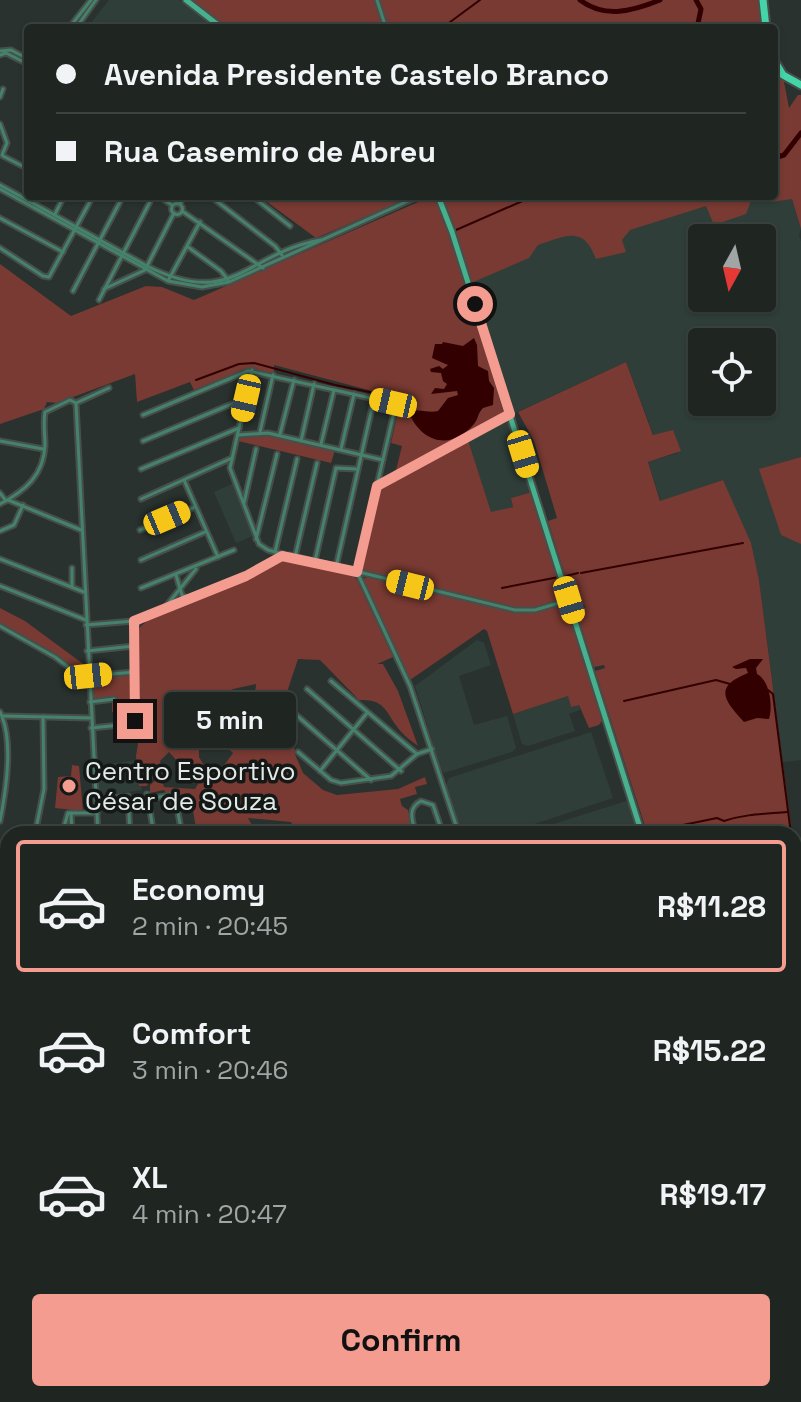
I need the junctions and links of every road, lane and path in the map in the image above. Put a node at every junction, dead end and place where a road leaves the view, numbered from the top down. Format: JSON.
{"nodes":[{"id":1,"x":93,"y":0,"type":"edge"},
{"id":2,"x":186,"y":0,"type":"edge"},
{"id":3,"x":377,"y":0,"type":"edge"},
{"id":4,"x":765,"y":0,"type":"edge"},
{"id":5,"x":72,"y":24,"type":"edge"},
{"id":6,"x":78,"y":24,"type":"edge"},
{"id":7,"x":217,"y":24,"type":"edge"},
{"id":8,"x":385,"y":24,"type":"edge"},
{"id":9,"x":768,"y":24,"type":"edge"},
{"id":10,"x":0,"y":53,"type":"edge"},
{"id":11,"x":24,"y":60,"type":"edge"},
{"id":12,"x":778,"y":67,"type":"edge"},
{"id":13,"x":778,"y":75,"type":"edge"},
{"id":14,"x":799,"y":84,"type":"edge"},
{"id":15,"x":3,"y":89,"type":"dead end"},
{"id":16,"x":0,"y":97,"type":"edge"},
{"id":17,"x":0,"y":124,"type":"edge"},
{"id":18,"x":1,"y":154,"type":"edge"},
{"id":19,"x":24,"y":167,"type":"edge"},
{"id":20,"x":0,"y":187,"type":"edge"},
{"id":21,"x":24,"y":198,"type":"edge"},
{"id":22,"x":29,"y":200,"type":"edge"},
{"id":23,"x":62,"y":200,"type":"edge"},
{"id":24,"x":91,"y":200,"type":"edge"},
{"id":25,"x":121,"y":200,"type":"edge"},
{"id":26,"x":154,"y":200,"type":"edge"},
{"id":27,"x":164,"y":200,"type":"edge"},
{"id":28,"x":182,"y":200,"type":"edge"},
{"id":29,"x":215,"y":200,"type":"edge"},
{"id":30,"x":257,"y":200,"type":"edge"},
{"id":31,"x":410,"y":200,"type":"edge"},
{"id":32,"x":440,"y":200,"type":"edge"},
{"id":33,"x":180,"y":204,"type":"junction"},
{"id":34,"x":173,"y":205,"type":"junction"},
{"id":35,"x":182,"y":211,"type":"junction"},
{"id":36,"x":174,"y":213,"type":"junction"},
{"id":37,"x":54,"y":216,"type":"junction"},
{"id":38,"x":0,"y":218,"type":"edge"},
{"id":39,"x":200,"y":222,"type":"junction"},
{"id":40,"x":290,"y":226,"type":"dead end"},
{"id":41,"x":76,"y":229,"type":"junction"},
{"id":42,"x":99,"y":242,"type":"junction"},
{"id":43,"x":188,"y":247,"type":"junction"},
{"id":44,"x":0,"y":248,"type":"edge"},
{"id":45,"x":63,"y":252,"type":"junction"},
{"id":46,"x":122,"y":255,"type":"junction"},
{"id":47,"x":282,"y":256,"type":"junction"},
{"id":48,"x":258,"y":264,"type":"junction"},
{"id":49,"x":146,"y":268,"type":"junction"},
{"id":50,"x":263,"y":268,"type":"junction"},
{"id":51,"x":169,"y":279,"type":"junction"},
{"id":52,"x":228,"y":281,"type":"junction"},
{"id":53,"x":104,"y":289,"type":"junction"},
{"id":54,"x":73,"y":291,"type":"dead end"},
{"id":55,"x":99,"y":300,"type":"dead end"},
{"id":56,"x":252,"y":370,"type":"junction"},
{"id":57,"x":273,"y":375,"type":"junction"},
{"id":58,"x":294,"y":380,"type":"junction"},
{"id":59,"x":314,"y":384,"type":"junction"},
{"id":60,"x":109,"y":388,"type":"dead end"},
{"id":61,"x":334,"y":390,"type":"junction"},
{"id":62,"x":354,"y":394,"type":"junction"},
{"id":63,"x":246,"y":398,"type":"junction"},
{"id":64,"x":374,"y":399,"type":"junction"},
{"id":65,"x":76,"y":403,"type":"junction"},
{"id":66,"x":510,"y":414,"type":"junction"},
{"id":67,"x":143,"y":415,"type":"dead end"},
{"id":68,"x":239,"y":428,"type":"junction"},
{"id":69,"x":260,"y":432,"type":"junction"},
{"id":70,"x":237,"y":436,"type":"junction"},
{"id":71,"x":280,"y":436,"type":"junction"},
{"id":72,"x":0,"y":441,"type":"edge"},
{"id":73,"x":143,"y":441,"type":"dead end"},
{"id":74,"x":301,"y":441,"type":"junction"},
{"id":75,"x":321,"y":446,"type":"junction"},
{"id":76,"x":45,"y":449,"type":"junction"},
{"id":77,"x":256,"y":449,"type":"dead end"},
{"id":78,"x":341,"y":451,"type":"junction"},
{"id":79,"x":277,"y":454,"type":"dead end"},
{"id":80,"x":361,"y":455,"type":"junction"},
{"id":81,"x":232,"y":458,"type":"junction"},
{"id":82,"x":297,"y":459,"type":"dead end"},
{"id":83,"x":383,"y":460,"type":"junction"},
{"id":84,"x":317,"y":463,"type":"dead end"},
{"id":85,"x":141,"y":469,"type":"dead end"},
{"id":86,"x":358,"y":470,"type":"junction"},
{"id":87,"x":184,"y":480,"type":"junction"},
{"id":88,"x":377,"y":486,"type":"junction"},
{"id":89,"x":0,"y":493,"type":"edge"},
{"id":90,"x":141,"y":499,"type":"dead end"},
{"id":91,"x":7,"y":500,"type":"junction"},
{"id":92,"x":244,"y":503,"type":"junction"},
{"id":93,"x":0,"y":504,"type":"edge"},
{"id":94,"x":23,"y":505,"type":"junction"},
{"id":95,"x":195,"y":507,"type":"junction"},
{"id":96,"x":81,"y":530,"type":"junction"},
{"id":97,"x":140,"y":530,"type":"dead end"},
{"id":98,"x":0,"y":531,"type":"edge"},
{"id":99,"x":205,"y":532,"type":"junction"},
{"id":100,"x":256,"y":539,"type":"junction"},
{"id":101,"x":234,"y":550,"type":"dead end"},
{"id":102,"x":275,"y":552,"type":"junction"},
{"id":103,"x":289,"y":555,"type":"junction"},
{"id":104,"x":218,"y":557,"type":"junction"},
{"id":105,"x":277,"y":557,"type":"junction"},
{"id":106,"x":295,"y":557,"type":"junction"},
{"id":107,"x":0,"y":559,"type":"edge"},
{"id":108,"x":141,"y":560,"type":"dead end"},
{"id":109,"x":315,"y":561,"type":"junction"},
{"id":110,"x":198,"y":566,"type":"junction"},
{"id":111,"x":336,"y":567,"type":"junction"},
{"id":112,"x":72,"y":568,"type":"dead end"},
{"id":113,"x":357,"y":572,"type":"junction"},
{"id":114,"x":176,"y":574,"type":"junction"},
{"id":115,"x":0,"y":586,"type":"edge"},
{"id":116,"x":181,"y":586,"type":"junction"},
{"id":117,"x":72,"y":587,"type":"junction"},
{"id":118,"x":141,"y":588,"type":"dead end"},
{"id":119,"x":84,"y":592,"type":"junction"},
{"id":120,"x":190,"y":600,"type":"junction"},
{"id":121,"x":569,"y":600,"type":"junction"},
{"id":122,"x":162,"y":611,"type":"junction"},
{"id":123,"x":135,"y":622,"type":"junction"},
{"id":124,"x":86,"y":623,"type":"junction"},
{"id":125,"x":0,"y":626,"type":"edge"},
{"id":126,"x":134,"y":646,"type":"junction"},
{"id":127,"x":87,"y":651,"type":"junction"},
{"id":128,"x":135,"y":672,"type":"junction"},
{"id":129,"x":88,"y":676,"type":"junction"},
{"id":130,"x":331,"y":681,"type":"dead end"},
{"id":131,"x":89,"y":683,"type":"junction"},
{"id":132,"x":307,"y":689,"type":"dead end"},
{"id":133,"x":114,"y":699,"type":"dead end"},
{"id":134,"x":90,"y":702,"type":"junction"},
{"id":135,"x":294,"y":713,"type":"dead end"},
{"id":136,"x":367,"y":713,"type":"junction"},
{"id":137,"x":1,"y":715,"type":"edge"},
{"id":138,"x":43,"y":717,"type":"junction"},
{"id":139,"x":91,"y":718,"type":"junction"},
{"id":140,"x":91,"y":728,"type":"junction"},
{"id":141,"x":354,"y":729,"type":"junction"},
{"id":142,"x":337,"y":749,"type":"junction"},
{"id":143,"x":432,"y":749,"type":"junction"},
{"id":144,"x":298,"y":752,"type":"dead end"},
{"id":145,"x":417,"y":754,"type":"junction"},
{"id":146,"x":320,"y":771,"type":"junction"},
{"id":147,"x":401,"y":771,"type":"junction"},
{"id":148,"x":371,"y":780,"type":"junction"},
{"id":149,"x":96,"y":800,"type":"junction"},
{"id":150,"x":71,"y":813,"type":"junction"},
{"id":151,"x":97,"y":813,"type":"junction"},
{"id":152,"x":0,"y":821,"type":"edge"},
{"id":153,"x":37,"y":826,"type":"edge"},
{"id":154,"x":64,"y":826,"type":"edge"},
{"id":155,"x":72,"y":826,"type":"edge"},
{"id":156,"x":98,"y":826,"type":"edge"},
{"id":157,"x":130,"y":826,"type":"edge"},
{"id":158,"x":153,"y":826,"type":"edge"},
{"id":159,"x":181,"y":826,"type":"edge"},
{"id":160,"x":414,"y":826,"type":"edge"},
{"id":161,"x":441,"y":826,"type":"edge"},
{"id":162,"x":456,"y":826,"type":"edge"},
{"id":163,"x":640,"y":826,"type":"edge"}],
"edges":[{"from":1,"to":5,"type":"street"},
{"from":1,"to":6,"type":"street"},
{"from":2,"to":7,"type":"street"},
{"from":3,"to":8,"type":"street"},
{"from":4,"to":9,"type":"main road"},
{"from":10,"to":11,"type":"street"},
{"from":12,"to":14,"type":"main road"},
{"from":13,"to":14,"type":"main road"},
{"from":15,"to":16,"type":"street"},
{"from":17,"to":18,"type":"street"},
{"from":18,"to":19,"type":"street"},
{"from":20,"to":21,"type":"street"},
{"from":22,"to":37,"type":"street"},
{"from":23,"to":37,"type":"street"},
{"from":24,"to":41,"type":"street"},
{"from":25,"to":42,"type":"street"},
{"from":26,"to":46,"type":"street"},
{"from":27,"to":34,"type":"street"},
{"from":28,"to":33,"type":"street"},
{"from":29,"to":47,"type":"street"},
{"from":30,"to":40,"type":"street"},
{"from":31,"to":47,"type":"street"},
{"from":32,"to":66,"type":"street"},
{"from":33,"to":34,"type":"street"},
{"from":33,"to":35,"type":"street"},
{"from":34,"to":36,"type":"street"},
{"from":35,"to":36,"type":"street"},
{"from":35,"to":39,"type":"street"},
{"from":36,"to":49,"type":"street"},
{"from":37,"to":41,"type":"street"},
{"from":38,"to":45,"type":"street"},
{"from":39,"to":43,"type":"street"},
{"from":39,"to":48,"type":"street"},
{"from":41,"to":42,"type":"street"},
{"from":41,"to":45,"type":"street"},
{"from":42,"to":46,"type":"street"},
{"from":42,"to":54,"type":"street"},
{"from":43,"to":51,"type":"street"},
{"from":43,"to":52,"type":"street"},
{"from":44,"to":45,"type":"street"},
{"from":46,"to":49,"type":"street"},
{"from":46,"to":53,"type":"street"},
{"from":47,"to":48,"type":"street"},
{"from":47,"to":50,"type":"street"},
{"from":48,"to":50,"type":"street"},
{"from":48,"to":52,"type":"street"},
{"from":49,"to":51,"type":"street"},
{"from":49,"to":53,"type":"street"},
{"from":50,"to":52,"type":"street"},
{"from":51,"to":52,"type":"street"},
{"from":53,"to":55,"type":"street"},
{"from":56,"to":57,"type":"street"},
{"from":56,"to":63,"type":"street"},
{"from":56,"to":67,"type":"street"},
{"from":57,"to":58,"type":"street"},
{"from":57,"to":69,"type":"street"},
{"from":58,"to":59,"type":"street"},
{"from":58,"to":71,"type":"street"},
{"from":59,"to":61,"type":"street"},
{"from":59,"to":74,"type":"street"},
{"from":60,"to":65,"type":"street"},
{"from":61,"to":62,"type":"street"},
{"from":61,"to":75,"type":"street"},
{"from":62,"to":64,"type":"street"},
{"from":62,"to":78,"type":"street"},
{"from":63,"to":68,"type":"street"},
{"from":63,"to":73,"type":"street"},
{"from":64,"to":80,"type":"street"},
{"from":64,"to":83,"type":"street"},
{"from":65,"to":76,"type":"street"},
{"from":65,"to":96,"type":"street"},
{"from":66,"to":88,"type":"street"},
{"from":66,"to":121,"type":"street"},
{"from":68,"to":70,"type":"street"},
{"from":68,"to":85,"type":"street"},
{"from":69,"to":70,"type":"street"},
{"from":69,"to":71,"type":"street"},
{"from":70,"to":81,"type":"street"},
{"from":71,"to":74,"type":"street"},
{"from":72,"to":76,"type":"street"},
{"from":74,"to":75,"type":"street"},
{"from":75,"to":78,"type":"street"},
{"from":76,"to":91,"type":"street"},
{"from":77,"to":92,"type":"street"},
{"from":78,"to":80,"type":"street"},
{"from":79,"to":100,"type":"street"},
{"from":80,"to":83,"type":"street"},
{"from":80,"to":86,"type":"street"},
{"from":81,"to":87,"type":"street"},
{"from":81,"to":92,"type":"street"},
{"from":82,"to":102,"type":"street"},
{"from":83,"to":88,"type":"street"},
{"from":84,"to":106,"type":"street"},
{"from":86,"to":109,"type":"street"},
{"from":86,"to":111,"type":"street"},
{"from":87,"to":90,"type":"street"},
{"from":87,"to":95,"type":"street"},
{"from":88,"to":113,"type":"street"},
{"from":89,"to":91,"type":"street"},
{"from":91,"to":93,"type":"street"},
{"from":91,"to":94,"type":"street"},
{"from":92,"to":100,"type":"street"},
{"from":94,"to":96,"type":"street"},
{"from":94,"to":98,"type":"street"},
{"from":95,"to":97,"type":"street"},
{"from":95,"to":99,"type":"street"},
{"from":96,"to":119,"type":"street"},
{"from":99,"to":104,"type":"street"},
{"from":99,"to":108,"type":"street"},
{"from":100,"to":102,"type":"street"},
{"from":101,"to":104,"type":"street"},
{"from":102,"to":103,"type":"street"},
{"from":102,"to":105,"type":"street"},
{"from":103,"to":105,"type":"street"},
{"from":103,"to":106,"type":"street"},
{"from":104,"to":110,"type":"street"},
{"from":105,"to":120,"type":"street"},
{"from":106,"to":109,"type":"street"},
{"from":107,"to":117,"type":"street"},
{"from":109,"to":111,"type":"street"},
{"from":110,"to":114,"type":"street"},
{"from":110,"to":116,"type":"street"},
{"from":111,"to":113,"type":"street"},
{"from":112,"to":117,"type":"street"},
{"from":113,"to":121,"type":"street"},
{"from":113,"to":143,"type":"street"},
{"from":114,"to":116,"type":"street"},
{"from":114,"to":118,"type":"street"},
{"from":115,"to":124,"type":"street"},
{"from":116,"to":120,"type":"street"},
{"from":116,"to":122,"type":"street"},
{"from":117,"to":119,"type":"street"},
{"from":119,"to":124,"type":"street"},
{"from":120,"to":122,"type":"street"},
{"from":121,"to":163,"type":"street"},
{"from":122,"to":123,"type":"street"},
{"from":123,"to":124,"type":"street"},
{"from":123,"to":126,"type":"street"},
{"from":124,"to":127,"type":"street"},
{"from":125,"to":131,"type":"street"},
{"from":126,"to":127,"type":"street"},
{"from":126,"to":128,"type":"street"},
{"from":127,"to":129,"type":"street"},
{"from":128,"to":129,"type":"street"},
{"from":128,"to":140,"type":"street"},
{"from":129,"to":131,"type":"street"},
{"from":130,"to":136,"type":"street"},
{"from":131,"to":134,"type":"street"},
{"from":132,"to":141,"type":"street"},
{"from":133,"to":134,"type":"street"},
{"from":134,"to":139,"type":"street"},
{"from":135,"to":142,"type":"street"},
{"from":136,"to":141,"type":"street"},
{"from":136,"to":145,"type":"street"},
{"from":137,"to":138,"type":"street"},
{"from":137,"to":152,"type":"street"},
{"from":138,"to":139,"type":"street"},
{"from":138,"to":153,"type":"street"},
{"from":139,"to":140,"type":"street"},
{"from":140,"to":149,"type":"street"},
{"from":141,"to":142,"type":"street"},
{"from":141,"to":147,"type":"street"},
{"from":142,"to":146,"type":"street"},
{"from":142,"to":148,"type":"street"},
{"from":143,"to":145,"type":"street"},
{"from":143,"to":162,"type":"street"},
{"from":144,"to":146,"type":"street"},
{"from":145,"to":147,"type":"street"},
{"from":146,"to":148,"type":"street"},
{"from":147,"to":148,"type":"street"},
{"from":149,"to":151,"type":"street"},
{"from":149,"to":157,"type":"street"},
{"from":150,"to":151,"type":"street"},
{"from":150,"to":154,"type":"street"},
{"from":150,"to":155,"type":"street"},
{"from":151,"to":156,"type":"street"},
{"from":158,"to":159,"type":"street"},
{"from":160,"to":161,"type":"street"}]}
